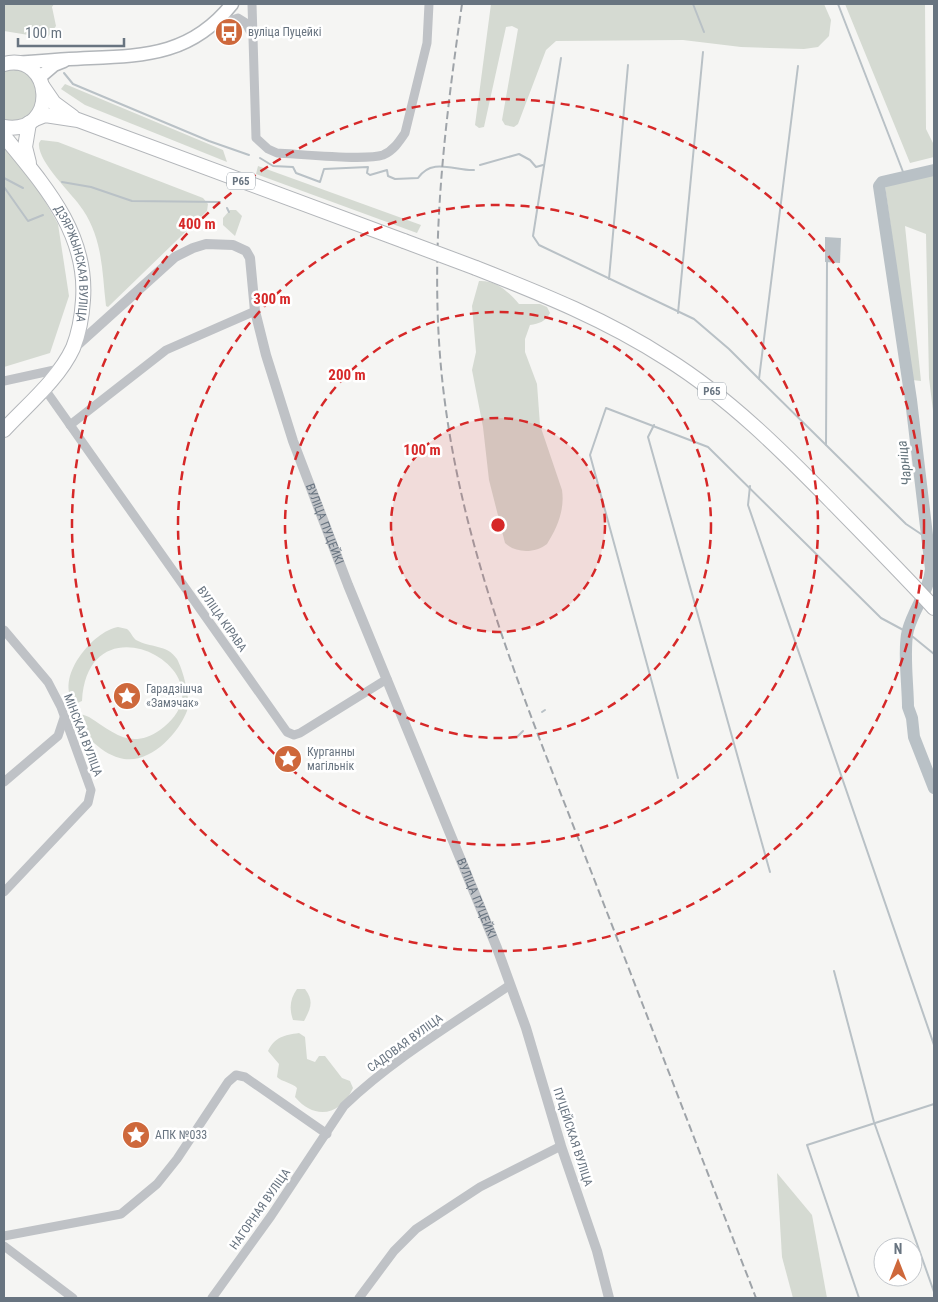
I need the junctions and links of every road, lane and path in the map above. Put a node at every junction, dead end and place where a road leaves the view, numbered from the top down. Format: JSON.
{"nodes":[{"id":1,"x":232,"y":4,"type":"edge"},
{"id":2,"x":252,"y":4,"type":"edge"},
{"id":3,"x":429,"y":4,"type":"edge"},
{"id":4,"x":208,"y":29,"type":"junction"},
{"id":5,"x":252,"y":33,"type":"junction"},
{"id":6,"x":67,"y":59,"type":"junction"},
{"id":7,"x":10,"y":63,"type":"edge"},
{"id":8,"x":41,"y":82,"type":"junction"},
{"id":9,"x":78,"y":120,"type":"junction"},
{"id":10,"x":32,"y":121,"type":"junction"},
{"id":11,"x":4,"y":127,"type":"edge"},
{"id":12,"x":4,"y":136,"type":"edge"},
{"id":13,"x":32,"y":170,"type":"junction"},
{"id":14,"x":255,"y":311,"type":"junction"},
{"id":15,"x":72,"y":349,"type":"junction"},
{"id":16,"x":60,"y":369,"type":"junction"},
{"id":17,"x":4,"y":382,"type":"edge"},
{"id":18,"x":44,"y":388,"type":"junction"},
{"id":19,"x":70,"y":425,"type":"junction"},
{"id":20,"x":4,"y":430,"type":"edge"},
{"id":21,"x":934,"y":608,"type":"edge"},
{"id":22,"x":4,"y":630,"type":"edge"},
{"id":23,"x":387,"y":679,"type":"junction"},
{"id":24,"x":64,"y":718,"type":"junction"},
{"id":25,"x":4,"y":782,"type":"edge"},
{"id":26,"x":4,"y":892,"type":"edge"},
{"id":27,"x":510,"y":985,"type":"junction"},
{"id":28,"x":327,"y":1134,"type":"junction"},
{"id":29,"x":561,"y":1146,"type":"junction"},
{"id":30,"x":4,"y":1236,"type":"edge"},
{"id":31,"x":4,"y":1246,"type":"edge"},
{"id":32,"x":73,"y":1298,"type":"edge"},
{"id":33,"x":212,"y":1298,"type":"edge"},
{"id":34,"x":360,"y":1298,"type":"edge"},
{"id":35,"x":609,"y":1298,"type":"edge"}],
"edges":[{"from":1,"to":4,"type":"main road"},
{"from":2,"to":5,"type":"street"},
{"from":3,"to":5,"type":"street"},
{"from":4,"to":5,"type":"street"},
{"from":4,"to":6,"type":"main road"},
{"from":6,"to":7,"type":"main road"},
{"from":6,"to":8,"type":"main road"},
{"from":7,"to":8,"type":"main road","number":"Р65"},
{"from":8,"to":9,"type":"main road","number":"Р65"},
{"from":8,"to":10,"type":"main road","name":"ДЗЯРЖЫНСКАЯ ВУЛІЦА"},
{"from":9,"to":10,"type":"main road","number":"Р65"},
{"from":9,"to":21,"type":"main road","number":"Р65","bridge":true},
{"from":10,"to":11,"type":"main road","number":"Р65"},
{"from":10,"to":13,"type":"main road","name":"ДЗЯРЖЫНСКАЯ ВУЛІЦА"},
{"from":12,"to":13,"type":"main road","name":"ДЗЯРЖЫНСКАЯ ВУЛІЦА"},
{"from":13,"to":15,"type":"main road","name":"ДЗЯРЖЫНСКАЯ ВУЛІЦА"},
{"from":14,"to":15,"type":"street","name":"ВУЛІЦА ПУЦЕЙКІ"},
{"from":14,"to":19,"type":"street"},
{"from":14,"to":23,"type":"street","name":"ВУЛІЦА ПУЦЕЙКІ"},
{"from":15,"to":16,"type":"main road","name":"ДЗЯРЖЫНСКАЯ ВУЛІЦА"},
{"from":16,"to":17,"type":"street"},
{"from":16,"to":18,"type":"main road","name":"ДЗЯРЖЫНСКАЯ ВУЛІЦА"},
{"from":18,"to":19,"type":"street","name":"ВУЛІЦА КІРАВА"},
{"from":18,"to":20,"type":"main road","name":"ДЗЯРЖЫНСКАЯ ВУЛІЦА"},
{"from":19,"to":23,"type":"street","name":"ВУЛІЦА КІРАВА"},
{"from":22,"to":24,"type":"street","name":"МІНСКАЯ ВУЛІЦА"},
{"from":23,"to":27,"type":"street","name":"ВУЛІЦА ПУЦЕЙКІ"},
{"from":24,"to":25,"type":"street"},
{"from":24,"to":26,"type":"street","name":"МІНСКАЯ ВУЛІЦА"},
{"from":27,"to":28,"type":"street","name":"САДОВАЯ ВУЛІЦА"},
{"from":27,"to":29,"type":"street","name":"ПУЦЕЙСКАЯ ВУЛІЦА"},
{"from":28,"to":30,"type":"street"},
{"from":28,"to":33,"type":"street","name":"НАГОРНАЯ ВУЛІЦА"},
{"from":29,"to":34,"type":"street"},
{"from":29,"to":35,"type":"street","name":"ПУЦЕЙСКАЯ ВУЛІЦА"},
{"from":31,"to":32,"type":"street"}]}
